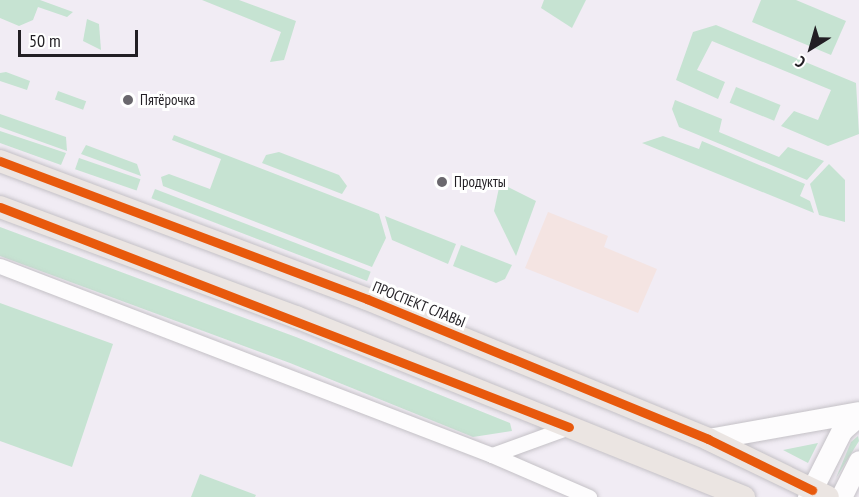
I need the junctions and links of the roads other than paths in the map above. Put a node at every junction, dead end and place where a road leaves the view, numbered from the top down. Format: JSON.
{"nodes":[{"id":1,"x":0,"y":161,"type":"edge"},
{"id":2,"x":0,"y":207,"type":"edge"},
{"id":3,"x":0,"y":266,"type":"edge"},
{"id":4,"x":859,"y":413,"type":"edge"},
{"id":5,"x":569,"y":427,"type":"junction"},
{"id":6,"x":708,"y":439,"type":"junction"},
{"id":7,"x":492,"y":455,"type":"junction"},
{"id":8,"x":859,"y":461,"type":"edge"},
{"id":9,"x":689,"y":474,"type":"junction"},
{"id":10,"x":816,"y":495,"type":"edge"},
{"id":11,"x":589,"y":497,"type":"edge"},
{"id":12,"x":716,"y":497,"type":"edge"},
{"id":13,"x":744,"y":497,"type":"edge"},
{"id":14,"x":841,"y":497,"type":"edge"}],
"edges":[{"from":1,"to":6,"type":"main road","name":"ПРОСПЕКТ СЛАВЫ"},
{"from":2,"to":5,"type":"main road"},
{"from":3,"to":7,"type":"street"},
{"from":4,"to":6,"type":"street"},
{"from":4,"to":10,"type":"street","name":"ПРОСПЕКТ СЛАВЫ"},
{"from":5,"to":7,"type":"street"},
{"from":5,"to":9,"type":"main road"},
{"from":6,"to":10,"type":"main road","name":"ПРОСПЕКТ СЛАВЫ"},
{"from":7,"to":11,"type":"street"},
{"from":8,"to":14,"type":"street"},
{"from":9,"to":12,"type":"street"},
{"from":9,"to":13,"type":"main road"}]}
